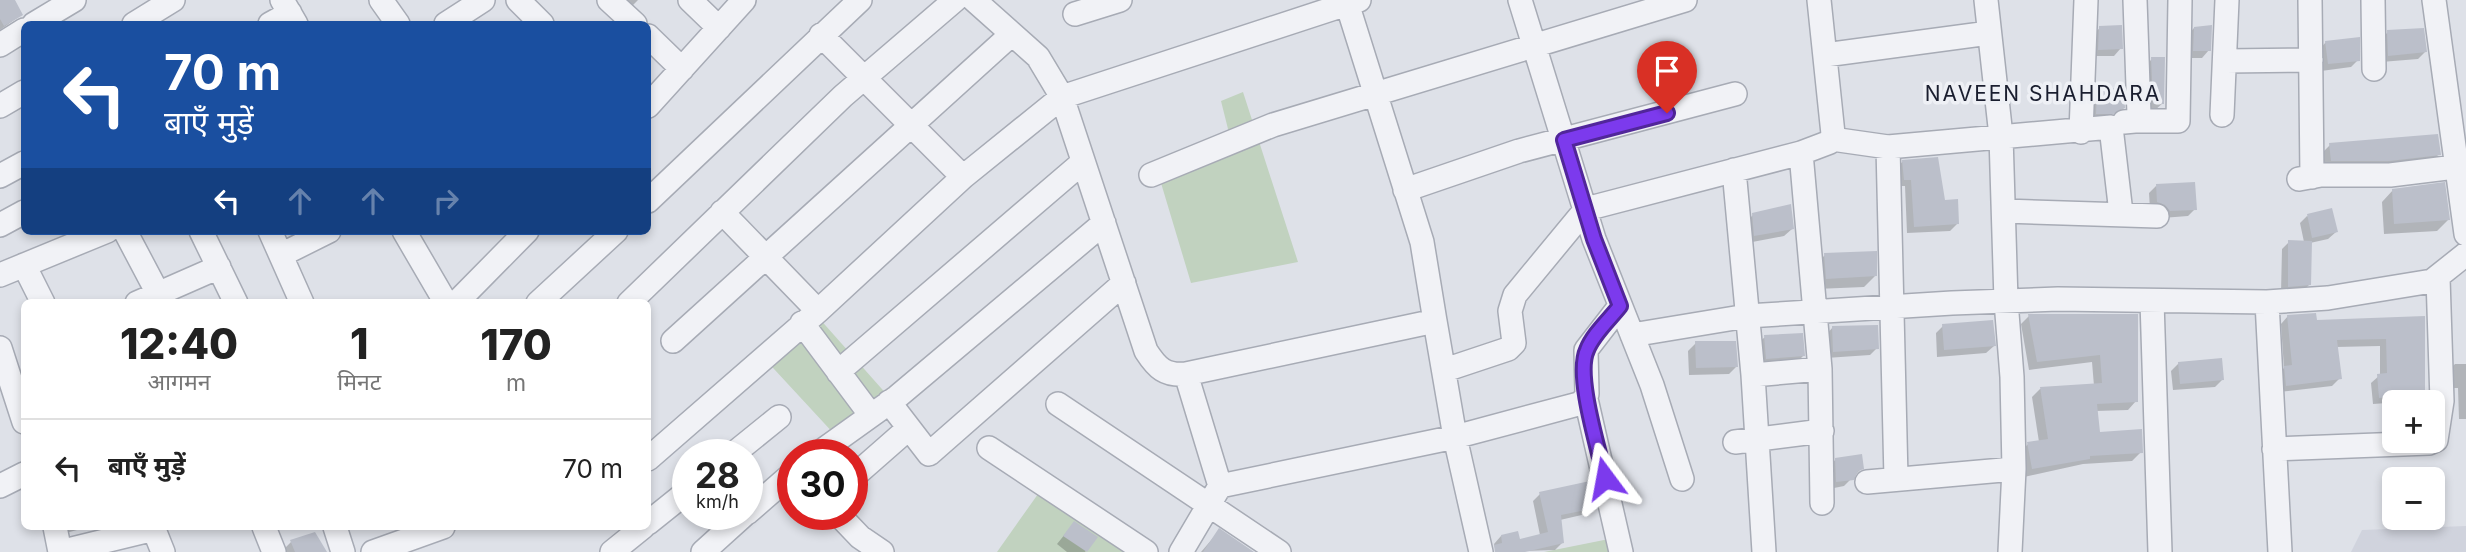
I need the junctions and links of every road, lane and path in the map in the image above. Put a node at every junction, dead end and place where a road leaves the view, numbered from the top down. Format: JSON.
{"nodes":[{"id":1,"x":74,"y":0,"type":"edge"},
{"id":2,"x":173,"y":0,"type":"edge"},
{"id":3,"x":382,"y":0,"type":"edge"},
{"id":4,"x":483,"y":0,"type":"edge"},
{"id":5,"x":518,"y":0,"type":"edge"},
{"id":6,"x":609,"y":0,"type":"edge"},
{"id":7,"x":690,"y":0,"type":"edge"},
{"id":8,"x":744,"y":0,"type":"edge"},
{"id":9,"x":860,"y":0,"type":"edge"},
{"id":10,"x":956,"y":0,"type":"edge"},
{"id":11,"x":974,"y":0,"type":"edge"},
{"id":12,"x":1120,"y":0,"type":"edge"},
{"id":13,"x":1520,"y":0,"type":"edge"},
{"id":14,"x":1685,"y":0,"type":"edge"},
{"id":15,"x":1819,"y":0,"type":"edge"},
{"id":16,"x":1986,"y":0,"type":"edge"},
{"id":17,"x":2086,"y":0,"type":"edge"},
{"id":18,"x":2135,"y":0,"type":"edge"},
{"id":19,"x":2180,"y":0,"type":"edge"},
{"id":20,"x":2227,"y":0,"type":"edge"},
{"id":21,"x":2315,"y":0,"type":"edge"},
{"id":22,"x":2373,"y":0,"type":"edge"},
{"id":23,"x":2434,"y":0,"type":"edge"},
{"id":24,"x":1351,"y":1,"type":"edge"},
{"id":25,"x":1641,"y":6,"type":"edge"},
{"id":26,"x":1076,"y":14,"type":"dead end"},
{"id":27,"x":36,"y":20,"type":"edge"},
{"id":28,"x":139,"y":21,"type":"edge"},
{"id":29,"x":396,"y":21,"type":"edge"},
{"id":30,"x":455,"y":21,"type":"edge"},
{"id":31,"x":539,"y":21,"type":"edge"},
{"id":32,"x":632,"y":21,"type":"edge"},
{"id":33,"x":719,"y":28,"type":"junction"},
{"id":34,"x":21,"y":30,"type":"edge"},
{"id":35,"x":1989,"y":33,"type":"junction"},
{"id":36,"x":1012,"y":34,"type":"junction"},
{"id":37,"x":821,"y":35,"type":"junction"},
{"id":38,"x":651,"y":39,"type":"edge"},
{"id":39,"x":1534,"y":44,"type":"junction"},
{"id":40,"x":0,"y":45,"type":"edge"},
{"id":41,"x":1825,"y":55,"type":"junction"},
{"id":42,"x":2311,"y":60,"type":"junction"},
{"id":43,"x":2226,"y":61,"type":"junction"},
{"id":44,"x":682,"y":69,"type":"junction"},
{"id":45,"x":2374,"y":69,"type":"dead end"},
{"id":46,"x":864,"y":78,"type":"junction"},
{"id":47,"x":21,"y":94,"type":"edge"},
{"id":48,"x":1374,"y":94,"type":"junction"},
{"id":49,"x":1735,"y":94,"type":"dead end"},
{"id":50,"x":1062,"y":97,"type":"junction"},
{"id":51,"x":651,"y":103,"type":"edge"},
{"id":52,"x":0,"y":106,"type":"edge"},
{"id":53,"x":2222,"y":115,"type":"dead end"},
{"id":54,"x":2135,"y":121,"type":"junction"},
{"id":55,"x":910,"y":127,"type":"junction"},
{"id":56,"x":2111,"y":127,"type":"junction"},
{"id":57,"x":2081,"y":132,"type":"junction"},
{"id":58,"x":2001,"y":136,"type":"junction"},
{"id":59,"x":1832,"y":139,"type":"junction"},
{"id":60,"x":1564,"y":140,"type":"junction"},
{"id":61,"x":1888,"y":147,"type":"junction"},
{"id":62,"x":1801,"y":153,"type":"junction"},
{"id":63,"x":1083,"y":162,"type":"junction"},
{"id":64,"x":21,"y":165,"type":"edge"},
{"id":65,"x":2455,"y":167,"type":"junction"},
{"id":66,"x":1734,"y":170,"type":"junction"},
{"id":67,"x":1151,"y":175,"type":"dead end"},
{"id":68,"x":0,"y":176,"type":"edge"},
{"id":69,"x":963,"y":177,"type":"junction"},
{"id":70,"x":1405,"y":190,"type":"junction"},
{"id":71,"x":651,"y":198,"type":"edge"},
{"id":72,"x":1586,"y":209,"type":"junction"},
{"id":73,"x":2004,"y":211,"type":"junction"},
{"id":74,"x":722,"y":212,"type":"junction"},
{"id":75,"x":2121,"y":213,"type":"junction"},
{"id":76,"x":21,"y":214,"type":"edge"},
{"id":77,"x":2157,"y":216,"type":"dead end"},
{"id":78,"x":1104,"y":223,"type":"junction"},
{"id":79,"x":0,"y":225,"type":"edge"},
{"id":80,"x":2466,"y":234,"type":"edge"},
{"id":81,"x":97,"y":235,"type":"edge"},
{"id":82,"x":127,"y":235,"type":"edge"},
{"id":83,"x":203,"y":235,"type":"edge"},
{"id":84,"x":272,"y":235,"type":"edge"},
{"id":85,"x":321,"y":235,"type":"edge"},
{"id":86,"x":406,"y":235,"type":"edge"},
{"id":87,"x":522,"y":235,"type":"edge"},
{"id":88,"x":612,"y":235,"type":"edge"},
{"id":89,"x":2466,"y":254,"type":"edge"},
{"id":90,"x":281,"y":255,"type":"junction"},
{"id":91,"x":767,"y":257,"type":"junction"},
{"id":92,"x":24,"y":265,"type":"junction"},
{"id":93,"x":219,"y":267,"type":"junction"},
{"id":94,"x":0,"y":275,"type":"edge"},
{"id":95,"x":2438,"y":278,"type":"junction"},
{"id":96,"x":1124,"y":283,"type":"junction"},
{"id":97,"x":41,"y":299,"type":"edge"},
{"id":98,"x":153,"y":299,"type":"edge"},
{"id":99,"x":234,"y":299,"type":"edge"},
{"id":100,"x":300,"y":299,"type":"edge"},
{"id":101,"x":442,"y":299,"type":"edge"},
{"id":102,"x":445,"y":299,"type":"edge"},
{"id":103,"x":542,"y":299,"type":"edge"},
{"id":104,"x":633,"y":299,"type":"edge"},
{"id":105,"x":2152,"y":301,"type":"junction"},
{"id":106,"x":2006,"y":302,"type":"junction"},
{"id":107,"x":2267,"y":302,"type":"junction"},
{"id":108,"x":1620,"y":306,"type":"junction"},
{"id":109,"x":1894,"y":306,"type":"junction"},
{"id":110,"x":1813,"y":310,"type":"junction"},
{"id":111,"x":1747,"y":316,"type":"junction"},
{"id":112,"x":810,"y":317,"type":"junction"},
{"id":113,"x":1434,"y":321,"type":"junction"},
{"id":114,"x":1632,"y":335,"type":"junction"},
{"id":115,"x":673,"y":341,"type":"dead end"},
{"id":116,"x":0,"y":348,"type":"edge"},
{"id":117,"x":1820,"y":369,"type":"junction"},
{"id":118,"x":1445,"y":370,"type":"junction"},
{"id":119,"x":838,"y":372,"type":"junction"},
{"id":120,"x":1186,"y":374,"type":"junction"},
{"id":121,"x":1754,"y":375,"type":"junction"},
{"id":122,"x":1586,"y":399,"type":"junction"},
{"id":123,"x":1058,"y":404,"type":"dead end"},
{"id":124,"x":879,"y":408,"type":"junction"},
{"id":125,"x":21,"y":413,"type":"edge"},
{"id":126,"x":779,"y":416,"type":"dead end"},
{"id":127,"x":909,"y":428,"type":"junction"},
{"id":128,"x":1822,"y":431,"type":"junction"},
{"id":129,"x":1455,"y":437,"type":"junction"},
{"id":130,"x":751,"y":439,"type":"edge"},
{"id":131,"x":837,"y":439,"type":"edge"},
{"id":132,"x":1745,"y":441,"type":"junction"},
{"id":133,"x":989,"y":447,"type":"dead end"},
{"id":134,"x":2274,"y":449,"type":"junction"},
{"id":135,"x":651,"y":456,"type":"edge"},
{"id":136,"x":868,"y":464,"type":"edge"},
{"id":137,"x":2014,"y":469,"type":"junction"},
{"id":138,"x":21,"y":476,"type":"edge"},
{"id":139,"x":1896,"y":478,"type":"junction"},
{"id":140,"x":1682,"y":479,"type":"dead end"},
{"id":141,"x":1867,"y":482,"type":"dead end"},
{"id":142,"x":0,"y":486,"type":"edge"},
{"id":143,"x":1220,"y":486,"type":"junction"},
{"id":144,"x":777,"y":487,"type":"edge"},
{"id":145,"x":763,"y":499,"type":"edge"},
{"id":146,"x":1822,"y":503,"type":"dead end"},
{"id":147,"x":672,"y":504,"type":"edge"},
{"id":148,"x":1208,"y":506,"type":"junction"},
{"id":149,"x":651,"y":521,"type":"edge"},
{"id":150,"x":56,"y":530,"type":"edge"},
{"id":151,"x":145,"y":530,"type":"edge"},
{"id":152,"x":154,"y":530,"type":"edge"},
{"id":153,"x":265,"y":530,"type":"edge"},
{"id":154,"x":336,"y":530,"type":"edge"},
{"id":155,"x":422,"y":530,"type":"edge"},
{"id":156,"x":639,"y":530,"type":"edge"},
{"id":157,"x":728,"y":530,"type":"edge"},
{"id":158,"x":853,"y":530,"type":"edge"},
{"id":159,"x":401,"y":533,"type":"edge"},
{"id":160,"x":163,"y":552,"type":"edge"},
{"id":161,"x":274,"y":552,"type":"edge"},
{"id":162,"x":343,"y":552,"type":"edge"},
{"id":163,"x":373,"y":552,"type":"edge"},
{"id":164,"x":612,"y":552,"type":"edge"},
{"id":165,"x":704,"y":552,"type":"edge"},
{"id":166,"x":882,"y":552,"type":"edge"},
{"id":167,"x":1146,"y":552,"type":"edge"},
{"id":168,"x":1181,"y":552,"type":"edge"},
{"id":169,"x":1279,"y":552,"type":"edge"},
{"id":170,"x":1481,"y":552,"type":"edge"},
{"id":171,"x":1621,"y":552,"type":"edge"},
{"id":172,"x":1764,"y":552,"type":"edge"},
{"id":173,"x":2010,"y":552,"type":"edge"},
{"id":174,"x":2160,"y":552,"type":"edge"},
{"id":175,"x":2280,"y":552,"type":"edge"}],
"edges":[{"from":1,"to":27,"type":"street"},
{"from":2,"to":28,"type":"street"},
{"from":3,"to":29,"type":"street"},
{"from":4,"to":30,"type":"street"},
{"from":5,"to":31,"type":"street"},
{"from":6,"to":32,"type":"street"},
{"from":7,"to":33,"type":"street"},
{"from":8,"to":33,"type":"street"},
{"from":9,"to":37,"type":"street"},
{"from":10,"to":46,"type":"street"},
{"from":11,"to":36,"type":"street"},
{"from":12,"to":26,"type":"street"},
{"from":13,"to":39,"type":"street"},
{"from":14,"to":25,"type":"street"},
{"from":15,"to":41,"type":"street"},
{"from":16,"to":35,"type":"street"},
{"from":17,"to":57,"type":"street"},
{"from":18,"to":54,"type":"street"},
{"from":19,"to":54,"type":"street"},
{"from":20,"to":43,"type":"street"},
{"from":21,"to":42,"type":"street"},
{"from":22,"to":45,"type":"street"},
{"from":23,"to":65,"type":"street"},
{"from":24,"to":48,"type":"street"},
{"from":24,"to":50,"type":"street"},
{"from":25,"to":39,"type":"street"},
{"from":33,"to":44,"type":"street"},
{"from":34,"to":40,"type":"street"},
{"from":35,"to":41,"type":"street"},
{"from":35,"to":58,"type":"street"},
{"from":36,"to":50,"type":"street"},
{"from":36,"to":55,"type":"street"},
{"from":37,"to":46,"type":"street"},
{"from":37,"to":71,"type":"street"},
{"from":38,"to":44,"type":"street"},
{"from":39,"to":48,"type":"street"},
{"from":39,"to":60,"type":"street"},
{"from":41,"to":59,"type":"street"},
{"from":42,"to":43,"type":"street"},
{"from":42,"to":65,"type":"street"},
{"from":43,"to":53,"type":"street"},
{"from":44,"to":51,"type":"street"},
{"from":46,"to":55,"type":"street"},
{"from":46,"to":74,"type":"street"},
{"from":47,"to":52,"type":"street"},
{"from":48,"to":67,"type":"street"},
{"from":48,"to":70,"type":"street"},
{"from":49,"to":60,"type":"street"},
{"from":50,"to":63,"type":"street"},
{"from":50,"to":69,"type":"street"},
{"from":54,"to":56,"type":"street"},
{"from":55,"to":69,"type":"street"},
{"from":55,"to":91,"type":"street"},
{"from":56,"to":57,"type":"street"},
{"from":56,"to":75,"type":"street"},
{"from":57,"to":58,"type":"street"},
{"from":58,"to":61,"type":"street"},
{"from":58,"to":73,"type":"street"},
{"from":59,"to":61,"type":"street"},
{"from":59,"to":62,"type":"street"},
{"from":60,"to":70,"type":"street"},
{"from":60,"to":72,"type":"street"},
{"from":61,"to":109,"type":"street"},
{"from":62,"to":66,"type":"street"},
{"from":62,"to":110,"type":"street"},
{"from":63,"to":78,"type":"street"},
{"from":63,"to":119,"type":"street"},
{"from":64,"to":68,"type":"street"},
{"from":65,"to":80,"type":"street"},
{"from":66,"to":72,"type":"street"},
{"from":66,"to":111,"type":"street"},
{"from":69,"to":112,"type":"street"},
{"from":70,"to":113,"type":"street"},
{"from":72,"to":108,"type":"street"},
{"from":72,"to":118,"type":"street"},
{"from":73,"to":75,"type":"street"},
{"from":73,"to":106,"type":"street"},
{"from":74,"to":91,"type":"street"},
{"from":74,"to":104,"type":"street"},
{"from":75,"to":77,"type":"street"},
{"from":76,"to":79,"type":"street"},
{"from":78,"to":96,"type":"street"},
{"from":78,"to":124,"type":"street"},
{"from":81,"to":92,"type":"street"},
{"from":82,"to":98,"type":"street"},
{"from":83,"to":93,"type":"street"},
{"from":84,"to":90,"type":"street"},
{"from":85,"to":90,"type":"street"},
{"from":86,"to":101,"type":"street"},
{"from":87,"to":102,"type":"street"},
{"from":88,"to":103,"type":"street"},
{"from":89,"to":95,"type":"street"},
{"from":90,"to":100,"type":"street"},
{"from":91,"to":112,"type":"street"},
{"from":91,"to":115,"type":"street"},
{"from":92,"to":94,"type":"street"},
{"from":92,"to":97,"type":"street"},
{"from":93,"to":98,"type":"street"},
{"from":93,"to":99,"type":"street"},
{"from":95,"to":107,"type":"street"},
{"from":95,"to":134,"type":"street"},
{"from":96,"to":120,"type":"street"},
{"from":96,"to":127,"type":"street"},
{"from":105,"to":106,"type":"street"},
{"from":105,"to":107,"type":"street"},
{"from":105,"to":174,"type":"street"},
{"from":106,"to":109,"type":"street"},
{"from":106,"to":137,"type":"street"},
{"from":107,"to":134,"type":"street"},
{"from":108,"to":114,"type":"street"},
{"from":108,"to":122,"type":"street"},
{"from":109,"to":110,"type":"street"},
{"from":109,"to":139,"type":"street"},
{"from":110,"to":111,"type":"street"},
{"from":110,"to":117,"type":"street"},
{"from":111,"to":114,"type":"street"},
{"from":111,"to":121,"type":"street"},
{"from":112,"to":119,"type":"street"},
{"from":112,"to":135,"type":"street"},
{"from":113,"to":118,"type":"street"},
{"from":113,"to":120,"type":"street"},
{"from":114,"to":140,"type":"street"},
{"from":116,"to":125,"type":"street"},
{"from":117,"to":121,"type":"street"},
{"from":117,"to":128,"type":"street"},
{"from":118,"to":129,"type":"street"},
{"from":119,"to":124,"type":"street"},
{"from":120,"to":143,"type":"street"},
{"from":121,"to":132,"type":"street"},
{"from":122,"to":129,"type":"street"},
{"from":122,"to":171,"type":"street"},
{"from":123,"to":148,"type":"street"},
{"from":124,"to":127,"type":"street"},
{"from":124,"to":131,"type":"street"},
{"from":126,"to":130,"type":"street"},
{"from":127,"to":136,"type":"street"},
{"from":128,"to":132,"type":"street"},
{"from":128,"to":146,"type":"street"},
{"from":129,"to":143,"type":"street"},
{"from":129,"to":170,"type":"street"},
{"from":132,"to":172,"type":"street"},
{"from":133,"to":167,"type":"street"},
{"from":134,"to":175,"type":"street"},
{"from":137,"to":139,"type":"street"},
{"from":137,"to":173,"type":"street"},
{"from":138,"to":142,"type":"street"},
{"from":139,"to":141,"type":"street"},
{"from":143,"to":148,"type":"street"},
{"from":144,"to":145,"type":"street"},
{"from":147,"to":149,"type":"street"},
{"from":148,"to":168,"type":"street"},
{"from":148,"to":169,"type":"street"},
{"from":150,"to":151,"type":"street"},
{"from":152,"to":160,"type":"street"},
{"from":153,"to":161,"type":"street"},
{"from":154,"to":162,"type":"street"},
{"from":155,"to":159,"type":"street"},
{"from":156,"to":164,"type":"street"},
{"from":157,"to":165,"type":"street"},
{"from":158,"to":166,"type":"street"},
{"from":159,"to":163,"type":"street"}]}
